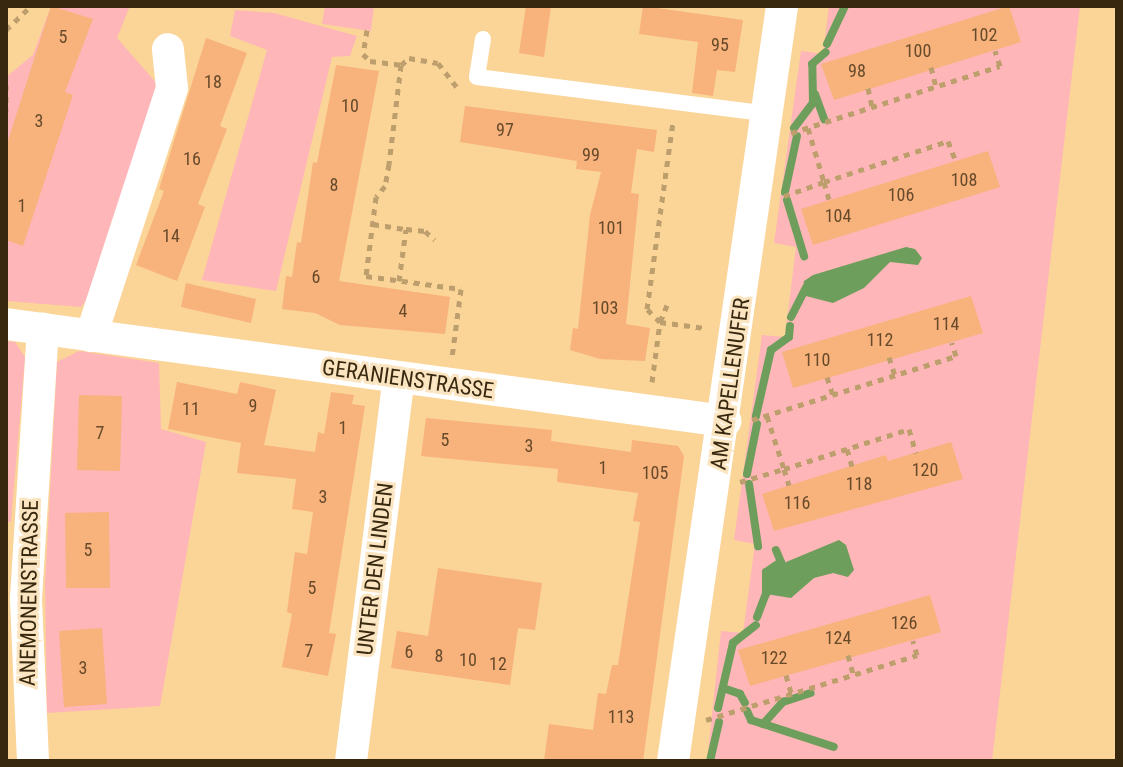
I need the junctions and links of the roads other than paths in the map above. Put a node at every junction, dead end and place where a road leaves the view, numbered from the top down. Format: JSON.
{"nodes":[{"id":1,"x":782,"y":6,"type":"edge"},
{"id":2,"x":483,"y":39,"type":"dead end"},
{"id":3,"x":168,"y":49,"type":"dead end"},
{"id":4,"x":766,"y":128,"type":"junction"},
{"id":5,"x":6,"y":324,"type":"edge"},
{"id":6,"x":43,"y":329,"type":"junction"},
{"id":7,"x":91,"y":336,"type":"junction"},
{"id":8,"x":399,"y":378,"type":"junction"},
{"id":9,"x":724,"y":424,"type":"junction"},
{"id":10,"x":33,"y":761,"type":"edge"},
{"id":11,"x":351,"y":761,"type":"edge"},
{"id":12,"x":673,"y":761,"type":"edge"}],
"edges":[{"from":1,"to":4,"type":"street","name":"AM KAPELLENUFER"},
{"from":2,"to":4,"type":"lane"},
{"from":3,"to":7,"type":"street"},
{"from":4,"to":9,"type":"street","name":"AM KAPELLENUFER"},
{"from":5,"to":6,"type":"street","name":"GERANIENSTRASSE"},
{"from":6,"to":7,"type":"street","name":"GERANIENSTRASSE"},
{"from":6,"to":10,"type":"street","name":"ANEMONENSTRASSE"},
{"from":7,"to":8,"type":"street","name":"GERANIENSTRASSE"},
{"from":8,"to":9,"type":"street","name":"GERANIENSTRASSE"},
{"from":8,"to":11,"type":"street","name":"UNTER DEN LINDEN"},
{"from":9,"to":12,"type":"street","name":"AM KAPELLENUFER"}]}
